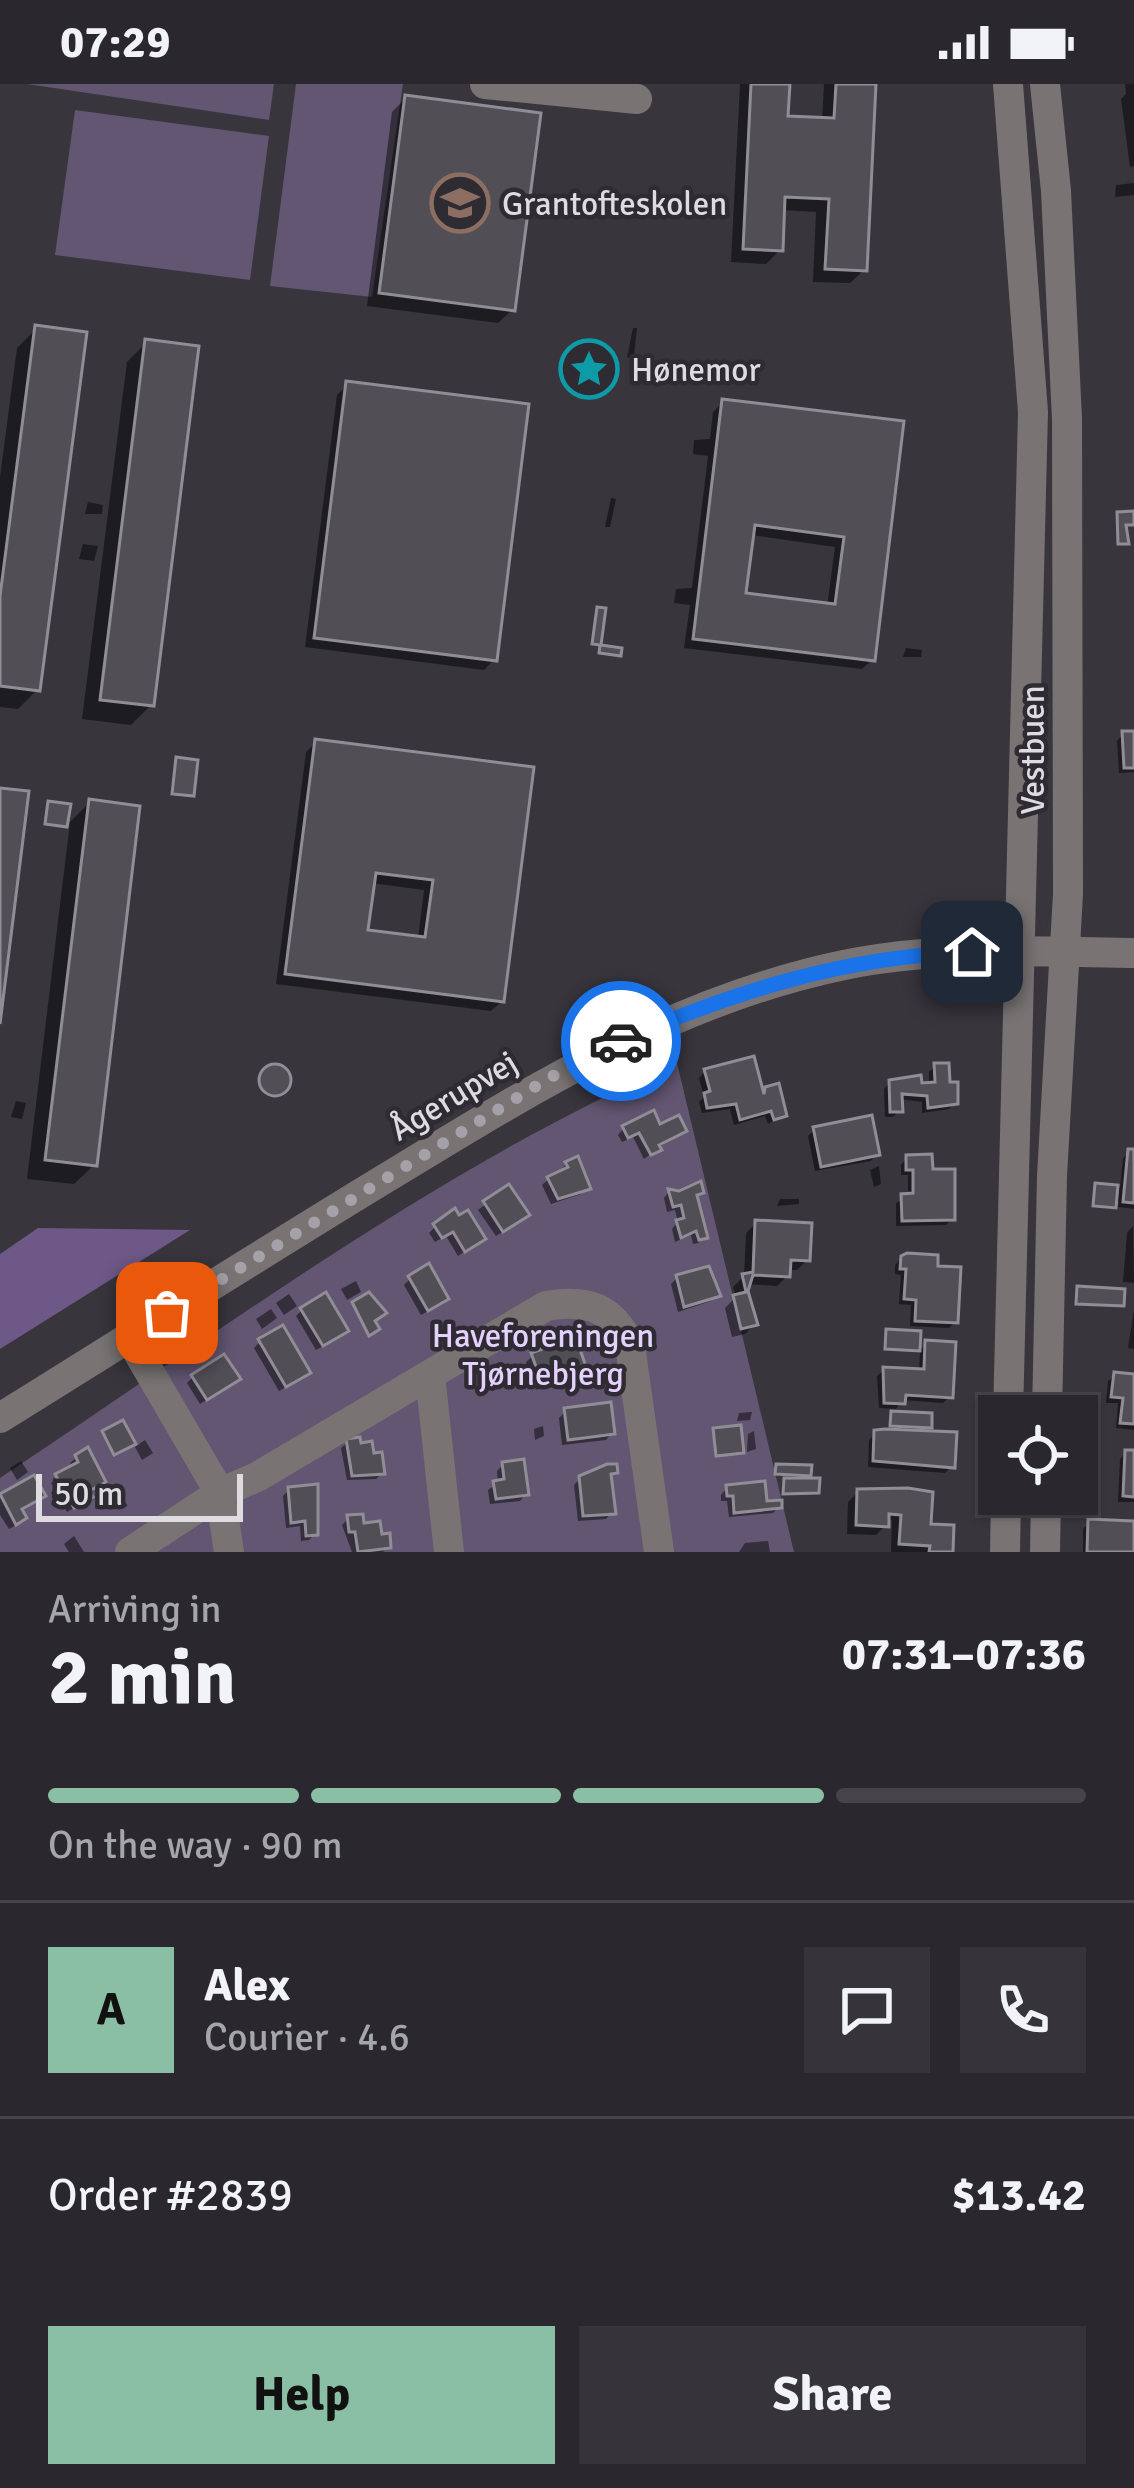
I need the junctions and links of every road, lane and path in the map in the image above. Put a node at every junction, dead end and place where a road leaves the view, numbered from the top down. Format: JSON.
{"nodes":[{"id":1,"x":485,"y":84,"type":"edge"},
{"id":2,"x":1008,"y":84,"type":"edge"},
{"id":3,"x":1046,"y":84,"type":"edge"},
{"id":4,"x":637,"y":99,"type":"dead end"},
{"id":5,"x":1018,"y":951,"type":"junction"},
{"id":6,"x":1065,"y":952,"type":"junction"},
{"id":7,"x":1134,"y":953,"type":"edge"},
{"id":8,"x":129,"y":1337,"type":"junction"},
{"id":9,"x":430,"y":1376,"type":"junction"},
{"id":10,"x":1008,"y":1395,"type":"edge"},
{"id":11,"x":1047,"y":1395,"type":"edge"},
{"id":12,"x":0,"y":1418,"type":"edge"},
{"id":13,"x":220,"y":1493,"type":"junction"},
{"id":14,"x":1006,"y":1515,"type":"edge"},
{"id":15,"x":1046,"y":1515,"type":"edge"},
{"id":16,"x":130,"y":1552,"type":"edge"},
{"id":17,"x":229,"y":1552,"type":"edge"},
{"id":18,"x":449,"y":1552,"type":"edge"},
{"id":19,"x":659,"y":1552,"type":"edge"},
{"id":20,"x":1005,"y":1552,"type":"edge"},
{"id":21,"x":1045,"y":1552,"type":"edge"}],
"edges":[{"from":1,"to":4,"type":"street"},
{"from":2,"to":5,"type":"street","name":"Vestbuen"},
{"from":3,"to":6,"type":"street","name":"Vestbuen"},
{"from":5,"to":6,"type":"street","name":"Ågerupvej"},
{"from":5,"to":8,"type":"street","name":"Ågerupvej"},
{"from":5,"to":10,"type":"street","name":"Vestbuen"},
{"from":6,"to":7,"type":"street","name":"Ågerupvej"},
{"from":6,"to":11,"type":"street","name":"Vestbuen"},
{"from":8,"to":12,"type":"street","name":"Ågerupvej"},
{"from":8,"to":13,"type":"street"},
{"from":9,"to":13,"type":"street"},
{"from":9,"to":18,"type":"street"},
{"from":9,"to":19,"type":"street"},
{"from":13,"to":16,"type":"street"},
{"from":13,"to":17,"type":"street"},
{"from":14,"to":20,"type":"street"},
{"from":15,"to":21,"type":"street"}]}
